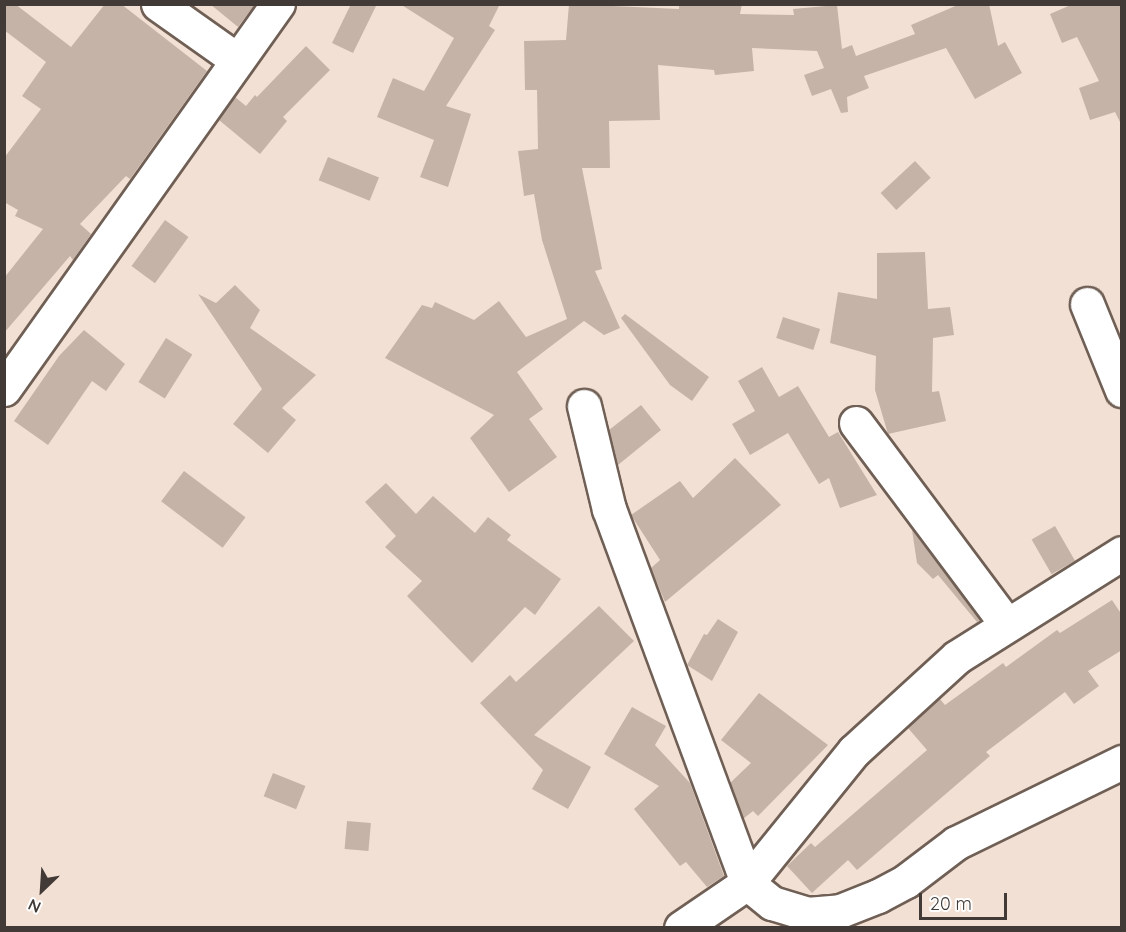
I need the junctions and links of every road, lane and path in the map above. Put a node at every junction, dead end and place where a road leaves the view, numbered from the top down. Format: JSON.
{"nodes":[{"id":1,"x":158,"y":4,"type":"edge"},
{"id":2,"x":278,"y":4,"type":"edge"},
{"id":3,"x":237,"y":60,"type":"junction"},
{"id":4,"x":1087,"y":304,"type":"dead end"},
{"id":5,"x":4,"y":389,"type":"edge"},
{"id":6,"x":1122,"y":390,"type":"edge"},
{"id":7,"x":584,"y":406,"type":"dead end"},
{"id":8,"x":856,"y":423,"type":"dead end"},
{"id":9,"x":1122,"y":553,"type":"edge"},
{"id":10,"x":1007,"y":625,"type":"junction"},
{"id":11,"x":1122,"y":762,"type":"edge"},
{"id":12,"x":747,"y":883,"type":"junction"},
{"id":13,"x":681,"y":927,"type":"edge"}],
"edges":[{"from":1,"to":3,"type":"street"},
{"from":2,"to":3,"type":"street"},
{"from":3,"to":5,"type":"street"},
{"from":4,"to":6,"type":"street"},
{"from":7,"to":12,"type":"street"},
{"from":8,"to":10,"type":"street"},
{"from":9,"to":10,"type":"street"},
{"from":10,"to":12,"type":"street"},
{"from":11,"to":12,"type":"street"},
{"from":12,"to":13,"type":"street"}]}
